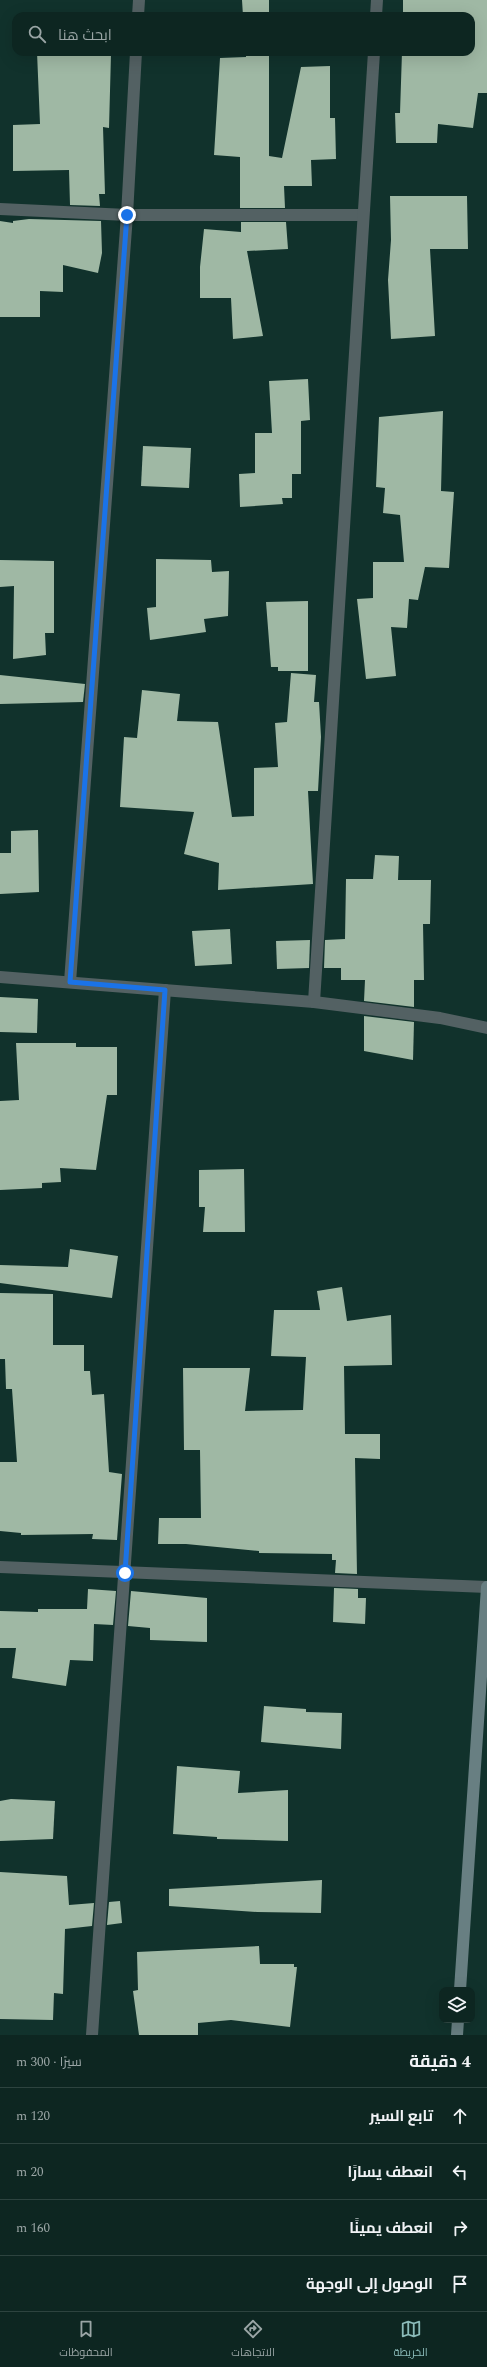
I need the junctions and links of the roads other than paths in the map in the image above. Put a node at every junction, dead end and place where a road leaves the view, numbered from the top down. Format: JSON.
{"nodes":[{"id":1,"x":139,"y":0,"type":"edge"},
{"id":2,"x":377,"y":0,"type":"edge"},
{"id":3,"x":138,"y":12,"type":"edge"},
{"id":4,"x":376,"y":12,"type":"edge"},
{"id":5,"x":136,"y":56,"type":"edge"},
{"id":6,"x":374,"y":56,"type":"edge"},
{"id":7,"x":0,"y":209,"type":"edge"},
{"id":8,"x":127,"y":215,"type":"junction"},
{"id":9,"x":363,"y":215,"type":"junction"},
{"id":10,"x":0,"y":977,"type":"edge"},
{"id":11,"x":70,"y":982,"type":"junction"},
{"id":12,"x":165,"y":990,"type":"junction"},
{"id":13,"x":314,"y":1002,"type":"junction"},
{"id":14,"x":487,"y":1028,"type":"edge"},
{"id":15,"x":0,"y":1567,"type":"edge"},
{"id":16,"x":125,"y":1573,"type":"junction"},
{"id":17,"x":487,"y":1587,"type":"edge"},
{"id":18,"x":460,"y":1987,"type":"edge"},
{"id":19,"x":458,"y":2023,"type":"edge"},
{"id":20,"x":92,"y":2035,"type":"edge"},
{"id":21,"x":457,"y":2035,"type":"edge"}],
"edges":[{"from":1,"to":3,"type":"street"},
{"from":2,"to":4,"type":"street"},
{"from":5,"to":8,"type":"street"},
{"from":6,"to":9,"type":"street"},
{"from":7,"to":8,"type":"street"},
{"from":8,"to":9,"type":"street"},
{"from":8,"to":11,"type":"street"},
{"from":9,"to":13,"type":"street"},
{"from":10,"to":11,"type":"street"},
{"from":11,"to":12,"type":"street"},
{"from":12,"to":13,"type":"street"},
{"from":12,"to":16,"type":"street"},
{"from":13,"to":14,"type":"street"},
{"from":15,"to":16,"type":"street"},
{"from":16,"to":17,"type":"street"},
{"from":16,"to":20,"type":"street"},
{"from":17,"to":18,"type":"main road"},
{"from":19,"to":21,"type":"main road"}]}
